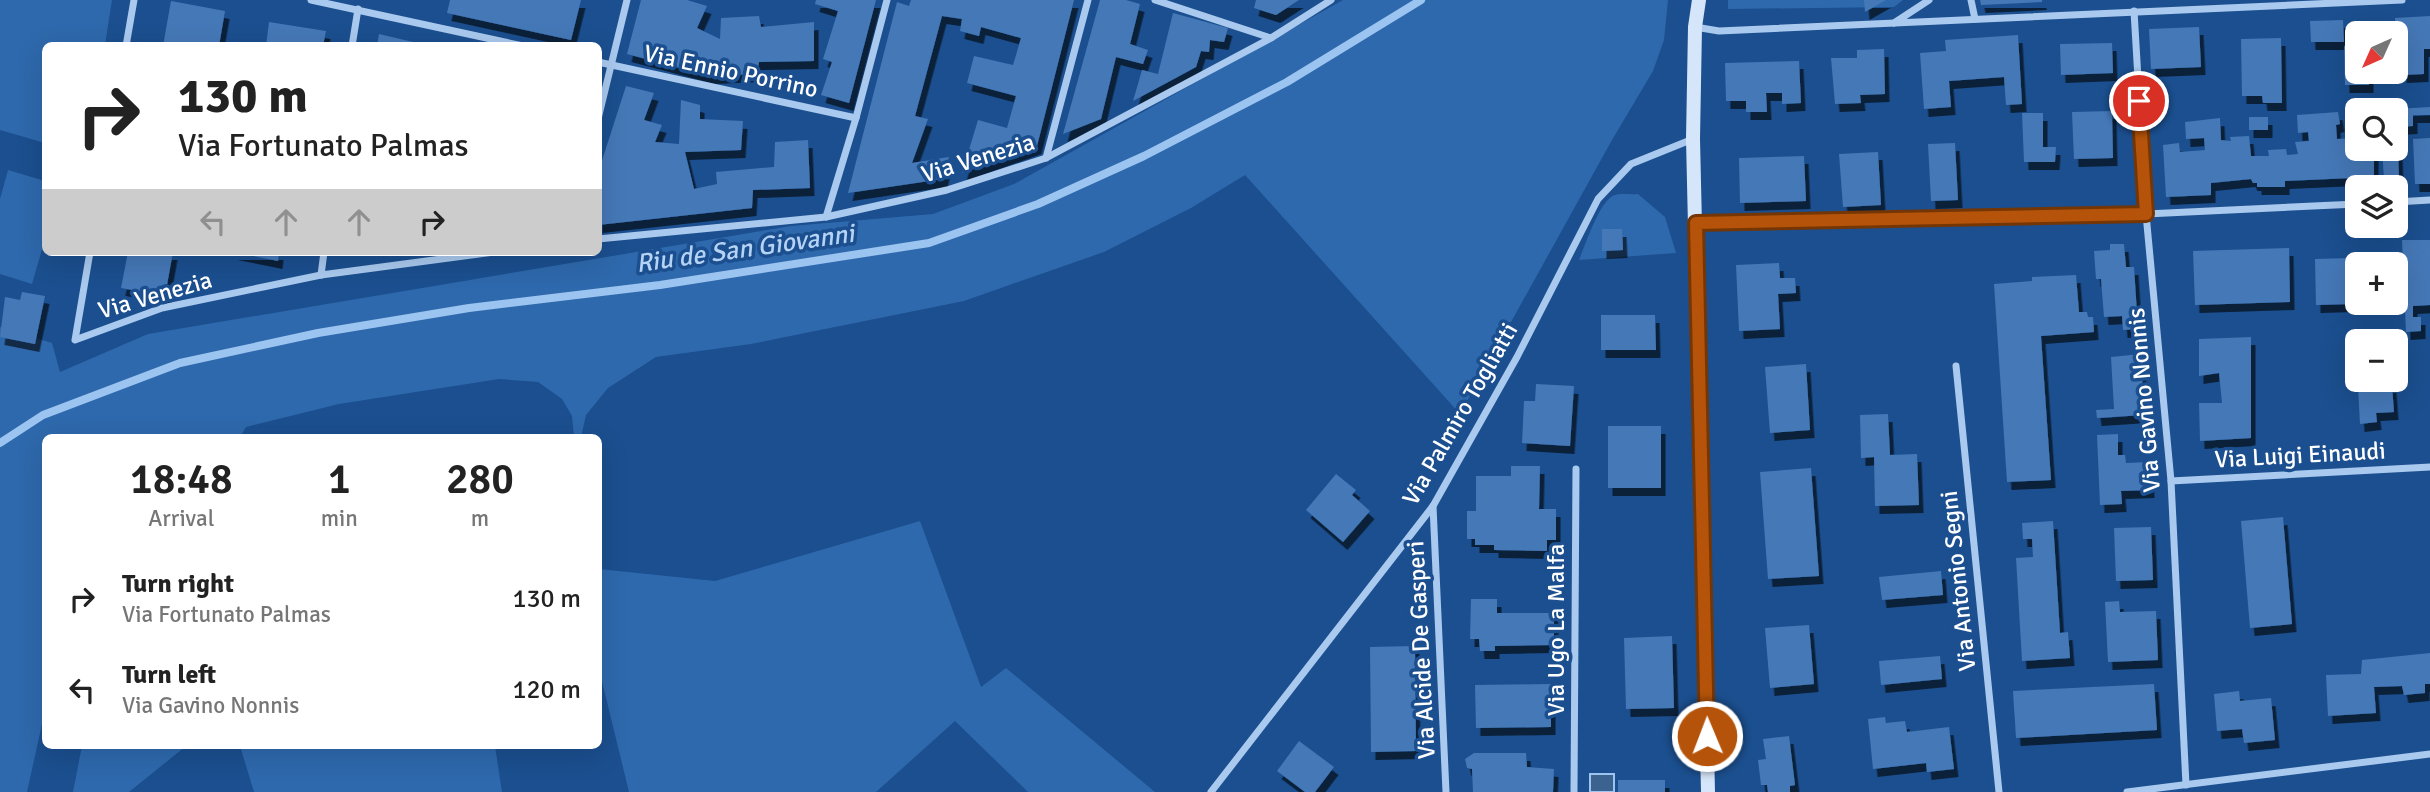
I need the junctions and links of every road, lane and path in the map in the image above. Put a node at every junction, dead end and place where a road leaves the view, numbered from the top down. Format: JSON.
{"nodes":[{"id":1,"x":134,"y":0,"type":"edge"},
{"id":2,"x":312,"y":0,"type":"edge"},
{"id":3,"x":627,"y":0,"type":"edge"},
{"id":4,"x":887,"y":0,"type":"edge"},
{"id":5,"x":1088,"y":0,"type":"edge"},
{"id":6,"x":1155,"y":0,"type":"edge"},
{"id":7,"x":1331,"y":0,"type":"edge"},
{"id":8,"x":1689,"y":0,"type":"edge"},
{"id":9,"x":1699,"y":0,"type":"edge"},
{"id":10,"x":1929,"y":0,"type":"edge"},
{"id":11,"x":1971,"y":0,"type":"edge"},
{"id":12,"x":2392,"y":0,"type":"edge"},
{"id":13,"x":2402,"y":0,"type":"edge"},
{"id":14,"x":358,"y":9,"type":"junction"},
{"id":15,"x":2134,"y":12,"type":"junction"},
{"id":16,"x":1975,"y":19,"type":"junction"},
{"id":17,"x":1894,"y":23,"type":"junction"},
{"id":18,"x":1695,"y":27,"type":"junction"},
{"id":19,"x":1270,"y":38,"type":"junction"},
{"id":20,"x":127,"y":42,"type":"edge"},
{"id":21,"x":353,"y":42,"type":"edge"},
{"id":22,"x":505,"y":42,"type":"edge"},
{"id":23,"x":602,"y":63,"type":"edge"},
{"id":24,"x":612,"y":65,"type":"junction"},
{"id":25,"x":602,"y":104,"type":"edge"},
{"id":26,"x":856,"y":118,"type":"junction"},
{"id":27,"x":1693,"y":139,"type":"junction"},
{"id":28,"x":1046,"y":158,"type":"junction"},
{"id":29,"x":2430,"y":200,"type":"edge"},
{"id":30,"x":2408,"y":201,"type":"edge"},
{"id":31,"x":2345,"y":205,"type":"edge"},
{"id":32,"x":2146,"y":214,"type":"junction"},
{"id":33,"x":826,"y":217,"type":"junction"},
{"id":34,"x":1696,"y":223,"type":"junction"},
{"id":35,"x":602,"y":239,"type":"edge"},
{"id":36,"x":89,"y":256,"type":"edge"},
{"id":37,"x":323,"y":256,"type":"edge"},
{"id":38,"x":464,"y":256,"type":"edge"},
{"id":39,"x":321,"y":275,"type":"junction"},
{"id":40,"x":1956,"y":366,"type":"dead end"},
{"id":41,"x":2430,"y":467,"type":"edge"},
{"id":42,"x":1576,"y":469,"type":"dead end"},
{"id":43,"x":2171,"y":481,"type":"junction"},
{"id":44,"x":1433,"y":506,"type":"junction"},
{"id":45,"x":2430,"y":754,"type":"edge"},
{"id":46,"x":2186,"y":785,"type":"junction"},
{"id":47,"x":1211,"y":792,"type":"edge"},
{"id":48,"x":1446,"y":792,"type":"edge"},
{"id":49,"x":1574,"y":792,"type":"edge"},
{"id":50,"x":1708,"y":792,"type":"edge"},
{"id":51,"x":1999,"y":792,"type":"edge"},
{"id":52,"x":2127,"y":792,"type":"edge"}],
"edges":[{"from":1,"to":20,"type":"street"},
{"from":2,"to":14,"type":"street"},
{"from":3,"to":24,"type":"street"},
{"from":4,"to":26,"type":"street"},
{"from":5,"to":28,"type":"street"},
{"from":6,"to":19,"type":"street"},
{"from":7,"to":19,"type":"street","name":"Via Venezia"},
{"from":8,"to":18,"type":"street"},
{"from":9,"to":18,"type":"street"},
{"from":10,"to":17,"type":"street"},
{"from":11,"to":16,"type":"street"},
{"from":12,"to":13,"type":"street"},
{"from":12,"to":15,"type":"street"},
{"from":14,"to":21,"type":"street"},
{"from":14,"to":22,"type":"street"},
{"from":15,"to":16,"type":"street"},
{"from":15,"to":32,"type":"street","name":"Via Gavino Nonnis"},
{"from":16,"to":17,"type":"street"},
{"from":17,"to":18,"type":"street"},
{"from":18,"to":27,"type":"street"},
{"from":19,"to":28,"type":"street","name":"Via Venezia"},
{"from":23,"to":24,"type":"street","name":"Via Ennio Porrino"},
{"from":24,"to":25,"type":"street"},
{"from":24,"to":26,"type":"street","name":"Via Ennio Porrino"},
{"from":26,"to":33,"type":"street"},
{"from":27,"to":34,"type":"street"},
{"from":27,"to":44,"type":"street","name":"Via Palmiro Togliatti"},
{"from":28,"to":33,"type":"street","name":"Via Venezia"},
{"from":29,"to":30,"type":"street"},
{"from":31,"to":32,"type":"street"},
{"from":32,"to":34,"type":"street"},
{"from":32,"to":43,"type":"street","name":"Via Gavino Nonnis"},
{"from":33,"to":35,"type":"street","name":"Via Venezia"},
{"from":34,"to":50,"type":"street"},
{"from":36,"to":39,"type":"street","name":"Via Venezia"},
{"from":37,"to":39,"type":"street"},
{"from":38,"to":39,"type":"street","name":"Via Venezia"},
{"from":40,"to":51,"type":"street","name":"Via Antonio Segni"},
{"from":41,"to":43,"type":"street","name":"Via Luigi Einaudi"},
{"from":42,"to":49,"type":"street","name":"Via Ugo La Malfa"},
{"from":43,"to":46,"type":"street","name":"Via Gavino Nonnis"},
{"from":44,"to":47,"type":"street","name":"Via Palmiro Togliatti"},
{"from":44,"to":48,"type":"street","name":"Via Alcide De Gasperi"},
{"from":45,"to":46,"type":"street"},
{"from":46,"to":52,"type":"street"}]}
